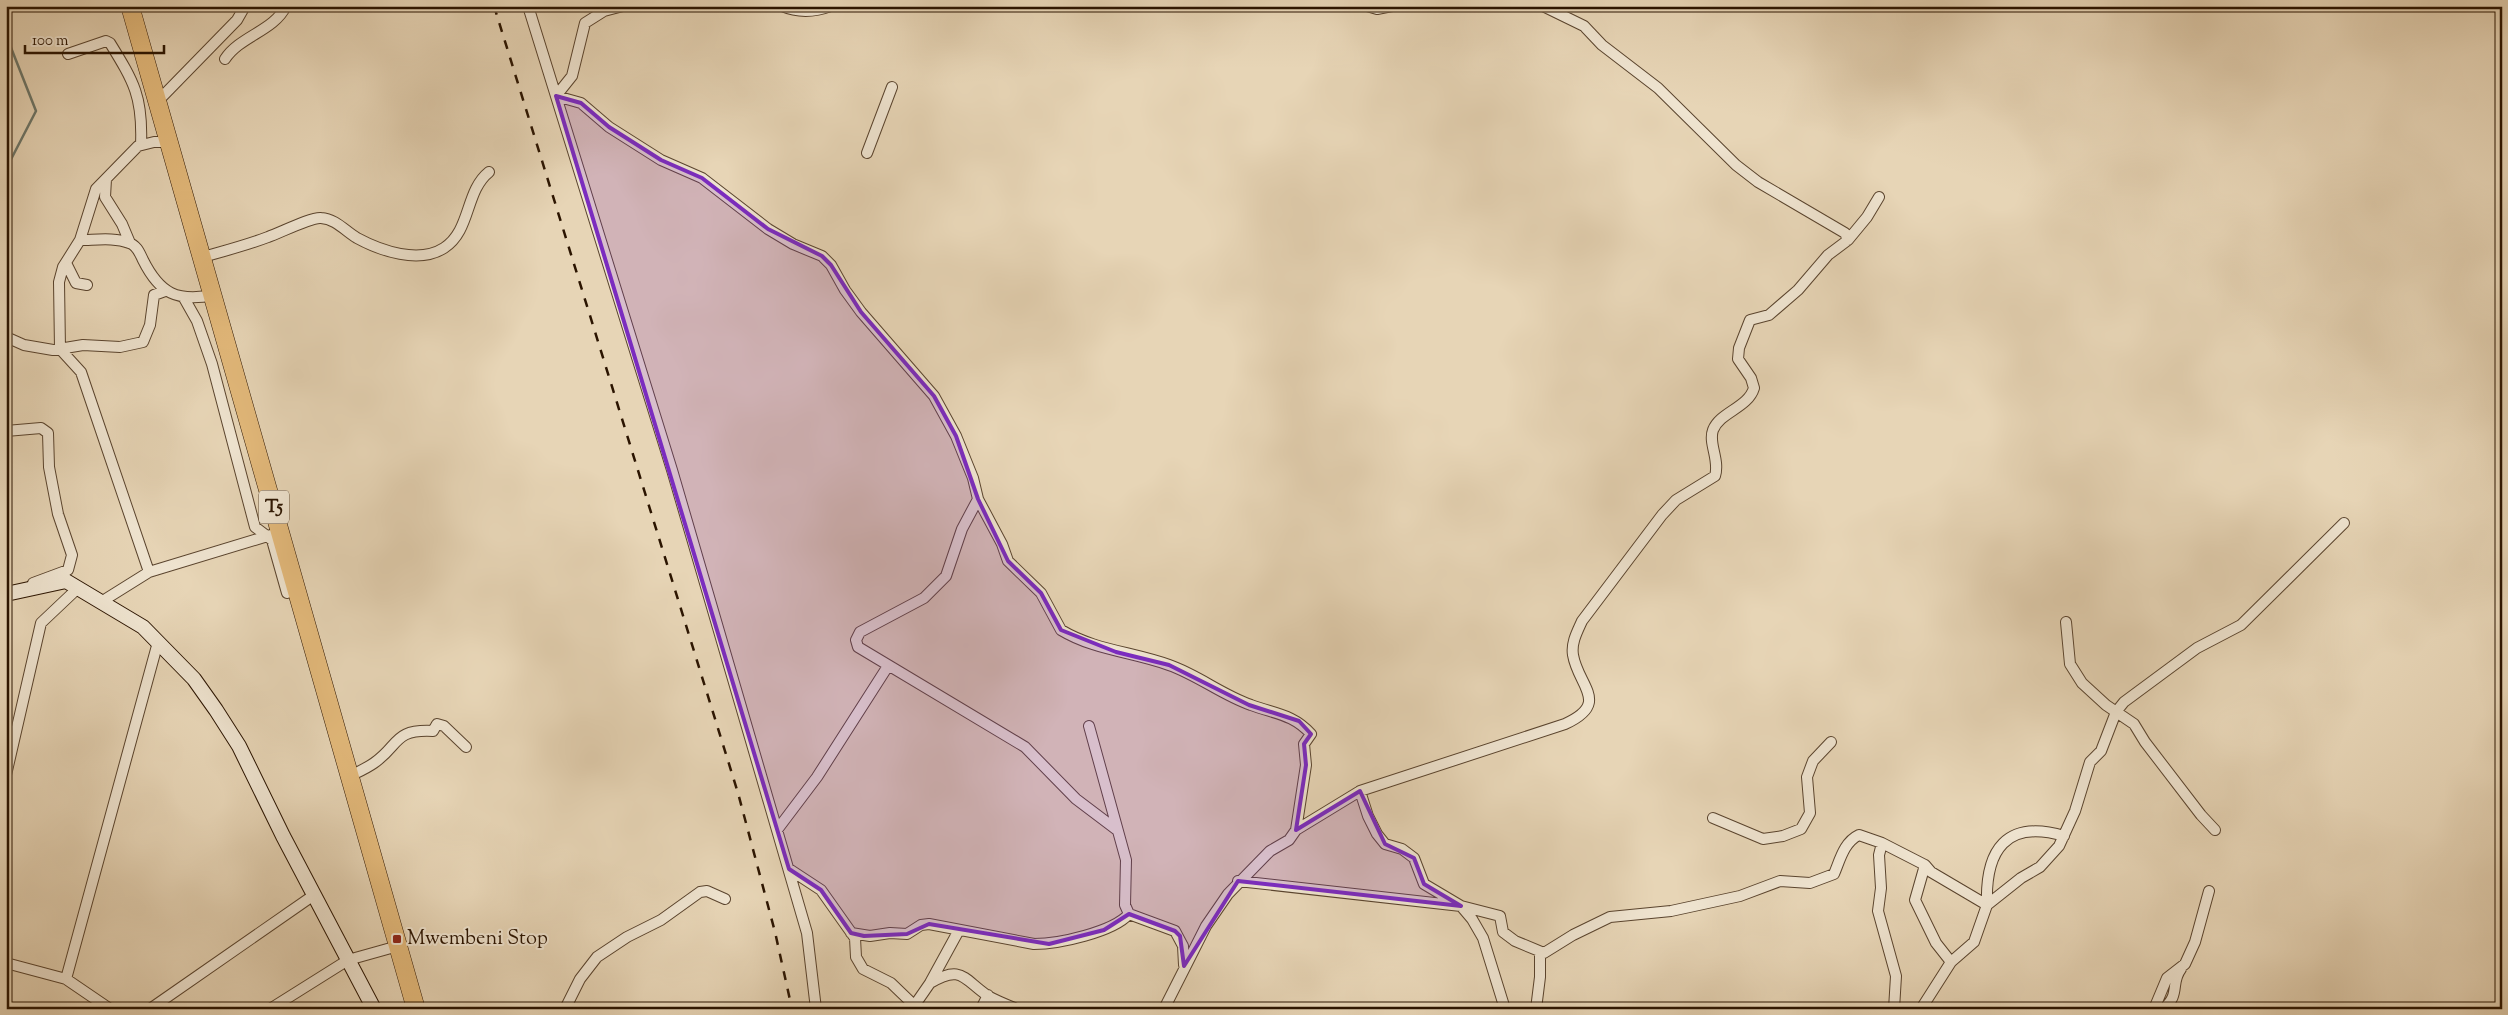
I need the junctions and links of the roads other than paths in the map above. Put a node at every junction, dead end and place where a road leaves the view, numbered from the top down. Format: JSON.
{"nodes":[{"id":1,"x":130,"y":6,"type":"edge"},
{"id":2,"x":244,"y":6,"type":"edge"},
{"id":3,"x":286,"y":6,"type":"edge"},
{"id":4,"x":528,"y":6,"type":"edge"},
{"id":5,"x":623,"y":6,"type":"edge"},
{"id":6,"x":782,"y":6,"type":"edge"},
{"id":7,"x":831,"y":6,"type":"edge"},
{"id":8,"x":1367,"y":6,"type":"edge"},
{"id":9,"x":1392,"y":6,"type":"edge"},
{"id":10,"x":1543,"y":6,"type":"edge"},
{"id":11,"x":68,"y":54,"type":"dead end"},
{"id":12,"x":225,"y":59,"type":"dead end"},
{"id":13,"x":892,"y":87,"type":"dead end"},
{"id":14,"x":556,"y":96,"type":"junction"},
{"id":15,"x":156,"y":103,"type":"junction"},
{"id":16,"x":170,"y":142,"type":"junction"},
{"id":17,"x":141,"y":145,"type":"junction"},
{"id":18,"x":868,"y":153,"type":"dead end"},
{"id":19,"x":489,"y":172,"type":"dead end"},
{"id":20,"x":106,"y":179,"type":"junction"},
{"id":21,"x":1879,"y":197,"type":"dead end"},
{"id":22,"x":80,"y":240,"type":"junction"},
{"id":23,"x":1848,"y":240,"type":"junction"},
{"id":24,"x":130,"y":243,"type":"junction"},
{"id":25,"x":203,"y":257,"type":"junction"},
{"id":26,"x":66,"y":263,"type":"junction"},
{"id":27,"x":87,"y":284,"type":"dead end"},
{"id":28,"x":165,"y":291,"type":"junction"},
{"id":29,"x":214,"y":295,"type":"junction"},
{"id":30,"x":184,"y":298,"type":"junction"},
{"id":31,"x":6,"y":337,"type":"edge"},
{"id":32,"x":60,"y":348,"type":"junction"},
{"id":33,"x":6,"y":431,"type":"edge"},
{"id":34,"x":978,"y":499,"type":"junction"},
{"id":35,"x":2344,"y":523,"type":"dead end"},
{"id":36,"x":275,"y":536,"type":"junction"},
{"id":37,"x":148,"y":572,"type":"junction"},
{"id":38,"x":78,"y":588,"type":"junction"},
{"id":39,"x":6,"y":593,"type":"edge"},
{"id":40,"x":287,"y":593,"type":"dead end"},
{"id":41,"x":101,"y":602,"type":"junction"},
{"id":42,"x":2066,"y":622,"type":"dead end"},
{"id":43,"x":158,"y":642,"type":"junction"},
{"id":44,"x":888,"y":666,"type":"junction"},
{"id":45,"x":1089,"y":726,"type":"dead end"},
{"id":46,"x":1831,"y":742,"type":"dead end"},
{"id":47,"x":466,"y":747,"type":"dead end"},
{"id":48,"x":6,"y":775,"type":"edge"},
{"id":49,"x":350,"y":776,"type":"junction"},
{"id":50,"x":1360,"y":791,"type":"junction"},
{"id":51,"x":1713,"y":818,"type":"dead end"},
{"id":52,"x":777,"y":830,"type":"junction"},
{"id":53,"x":1117,"y":830,"type":"junction"},
{"id":54,"x":1296,"y":830,"type":"junction"},
{"id":55,"x":2214,"y":830,"type":"dead end"},
{"id":56,"x":2064,"y":836,"type":"junction"},
{"id":57,"x":1882,"y":843,"type":"junction"},
{"id":58,"x":1925,"y":865,"type":"junction"},
{"id":59,"x":789,"y":869,"type":"junction"},
{"id":60,"x":1238,"y":881,"type":"junction"},
{"id":61,"x":2209,"y":891,"type":"dead end"},
{"id":62,"x":314,"y":895,"type":"junction"},
{"id":63,"x":725,"y":899,"type":"dead end"},
{"id":64,"x":1987,"y":905,"type":"junction"},
{"id":65,"x":1461,"y":906,"type":"junction"},
{"id":66,"x":1129,"y":914,"type":"junction"},
{"id":67,"x":959,"y":930,"type":"junction"},
{"id":68,"x":851,"y":933,"type":"junction"},
{"id":69,"x":398,"y":946,"type":"junction"},
{"id":70,"x":1540,"y":953,"type":"junction"},
{"id":71,"x":348,"y":960,"type":"junction"},
{"id":72,"x":6,"y":962,"type":"edge"},
{"id":73,"x":1951,"y":962,"type":"junction"},
{"id":74,"x":2184,"y":964,"type":"junction"},
{"id":75,"x":1184,"y":966,"type":"junction"},
{"id":76,"x":66,"y":980,"type":"junction"},
{"id":77,"x":930,"y":983,"type":"junction"},
{"id":78,"x":988,"y":995,"type":"junction"},
{"id":79,"x":915,"y":1008,"type":"edge"},
{"id":80,"x":110,"y":1009,"type":"edge"},
{"id":81,"x":150,"y":1009,"type":"edge"},
{"id":82,"x":270,"y":1009,"type":"edge"},
{"id":83,"x":374,"y":1009,"type":"edge"},
{"id":84,"x":416,"y":1009,"type":"edge"},
{"id":85,"x":565,"y":1009,"type":"edge"},
{"id":86,"x":816,"y":1009,"type":"edge"},
{"id":87,"x":981,"y":1009,"type":"edge"},
{"id":88,"x":1017,"y":1009,"type":"edge"},
{"id":89,"x":1164,"y":1009,"type":"edge"},
{"id":90,"x":1505,"y":1009,"type":"edge"},
{"id":91,"x":1536,"y":1009,"type":"edge"},
{"id":92,"x":1894,"y":1009,"type":"edge"},
{"id":93,"x":1921,"y":1009,"type":"edge"},
{"id":94,"x":2154,"y":1009,"type":"edge"},
{"id":95,"x":2163,"y":1009,"type":"edge"}],
"edges":[{"from":1,"to":15,"type":"highway","number":"T5"},
{"from":2,"to":15,"type":"street"},
{"from":3,"to":12,"type":"street"},
{"from":4,"to":14,"type":"street"},
{"from":5,"to":14,"type":"street"},
{"from":6,"to":7,"type":"street"},
{"from":8,"to":9,"type":"street"},
{"from":10,"to":23,"type":"street"},
{"from":11,"to":17,"type":"street"},
{"from":13,"to":18,"type":"street"},
{"from":14,"to":34,"type":"street"},
{"from":14,"to":52,"type":"street"},
{"from":15,"to":16,"type":"highway","number":"T5"},
{"from":16,"to":17,"type":"street"},
{"from":16,"to":25,"type":"highway","number":"T5"},
{"from":17,"to":20,"type":"street"},
{"from":19,"to":25,"type":"street"},
{"from":20,"to":22,"type":"street"},
{"from":20,"to":24,"type":"street"},
{"from":21,"to":23,"type":"street"},
{"from":22,"to":24,"type":"street"},
{"from":22,"to":26,"type":"street"},
{"from":23,"to":50,"type":"street"},
{"from":24,"to":28,"type":"street"},
{"from":25,"to":29,"type":"highway","number":"T5"},
{"from":26,"to":27,"type":"street"},
{"from":26,"to":32,"type":"street"},
{"from":28,"to":30,"type":"street"},
{"from":28,"to":32,"type":"street"},
{"from":29,"to":30,"type":"street"},
{"from":29,"to":36,"type":"highway","number":"T5"},
{"from":30,"to":36,"type":"street"},
{"from":31,"to":32,"type":"street"},
{"from":32,"to":37,"type":"street"},
{"from":33,"to":39,"type":"street"},
{"from":34,"to":44,"type":"street"},
{"from":34,"to":54,"type":"street"},
{"from":35,"to":56,"type":"street"},
{"from":36,"to":37,"type":"street"},
{"from":36,"to":40,"type":"street"},
{"from":36,"to":49,"type":"highway","number":"T5"},
{"from":37,"to":41,"type":"street"},
{"from":38,"to":39,"type":"street"},
{"from":38,"to":41,"type":"street"},
{"from":38,"to":48,"type":"street"},
{"from":41,"to":43,"type":"street"},
{"from":42,"to":55,"type":"street"},
{"from":43,"to":62,"type":"street"},
{"from":43,"to":76,"type":"street"},
{"from":44,"to":52,"type":"street"},
{"from":44,"to":53,"type":"street"},
{"from":45,"to":53,"type":"street"},
{"from":46,"to":51,"type":"street"},
{"from":47,"to":49,"type":"street"},
{"from":49,"to":69,"type":"highway","number":"T5"},
{"from":50,"to":54,"type":"street"},
{"from":50,"to":65,"type":"street"},
{"from":52,"to":59,"type":"street"},
{"from":53,"to":66,"type":"street"},
{"from":54,"to":60,"type":"street"},
{"from":56,"to":64,"type":"street"},
{"from":56,"to":64,"type":"street"},
{"from":57,"to":58,"type":"street"},
{"from":57,"to":70,"type":"street"},
{"from":57,"to":92,"type":"street"},
{"from":58,"to":64,"type":"street"},
{"from":58,"to":73,"type":"street"},
{"from":59,"to":68,"type":"street"},
{"from":59,"to":86,"type":"street"},
{"from":60,"to":65,"type":"street"},
{"from":60,"to":75,"type":"street"},
{"from":61,"to":74,"type":"street"},
{"from":62,"to":71,"type":"street"},
{"from":62,"to":81,"type":"street"},
{"from":63,"to":85,"type":"street"},
{"from":64,"to":73,"type":"street"},
{"from":65,"to":70,"type":"street"},
{"from":65,"to":90,"type":"street"},
{"from":66,"to":67,"type":"street"},
{"from":66,"to":75,"type":"street"},
{"from":67,"to":68,"type":"street"},
{"from":67,"to":77,"type":"street"},
{"from":68,"to":79,"type":"street"},
{"from":69,"to":71,"type":"street"},
{"from":69,"to":84,"type":"highway","number":"T5"},
{"from":70,"to":91,"type":"street"},
{"from":71,"to":82,"type":"street"},
{"from":71,"to":83,"type":"street"},
{"from":72,"to":76,"type":"street"},
{"from":73,"to":93,"type":"street"},
{"from":74,"to":94,"type":"street"},
{"from":74,"to":95,"type":"street"},
{"from":75,"to":89,"type":"street"},
{"from":76,"to":80,"type":"street"},
{"from":77,"to":78,"type":"street"},
{"from":77,"to":79,"type":"street"},
{"from":78,"to":87,"type":"street"},
{"from":78,"to":88,"type":"street"}]}
